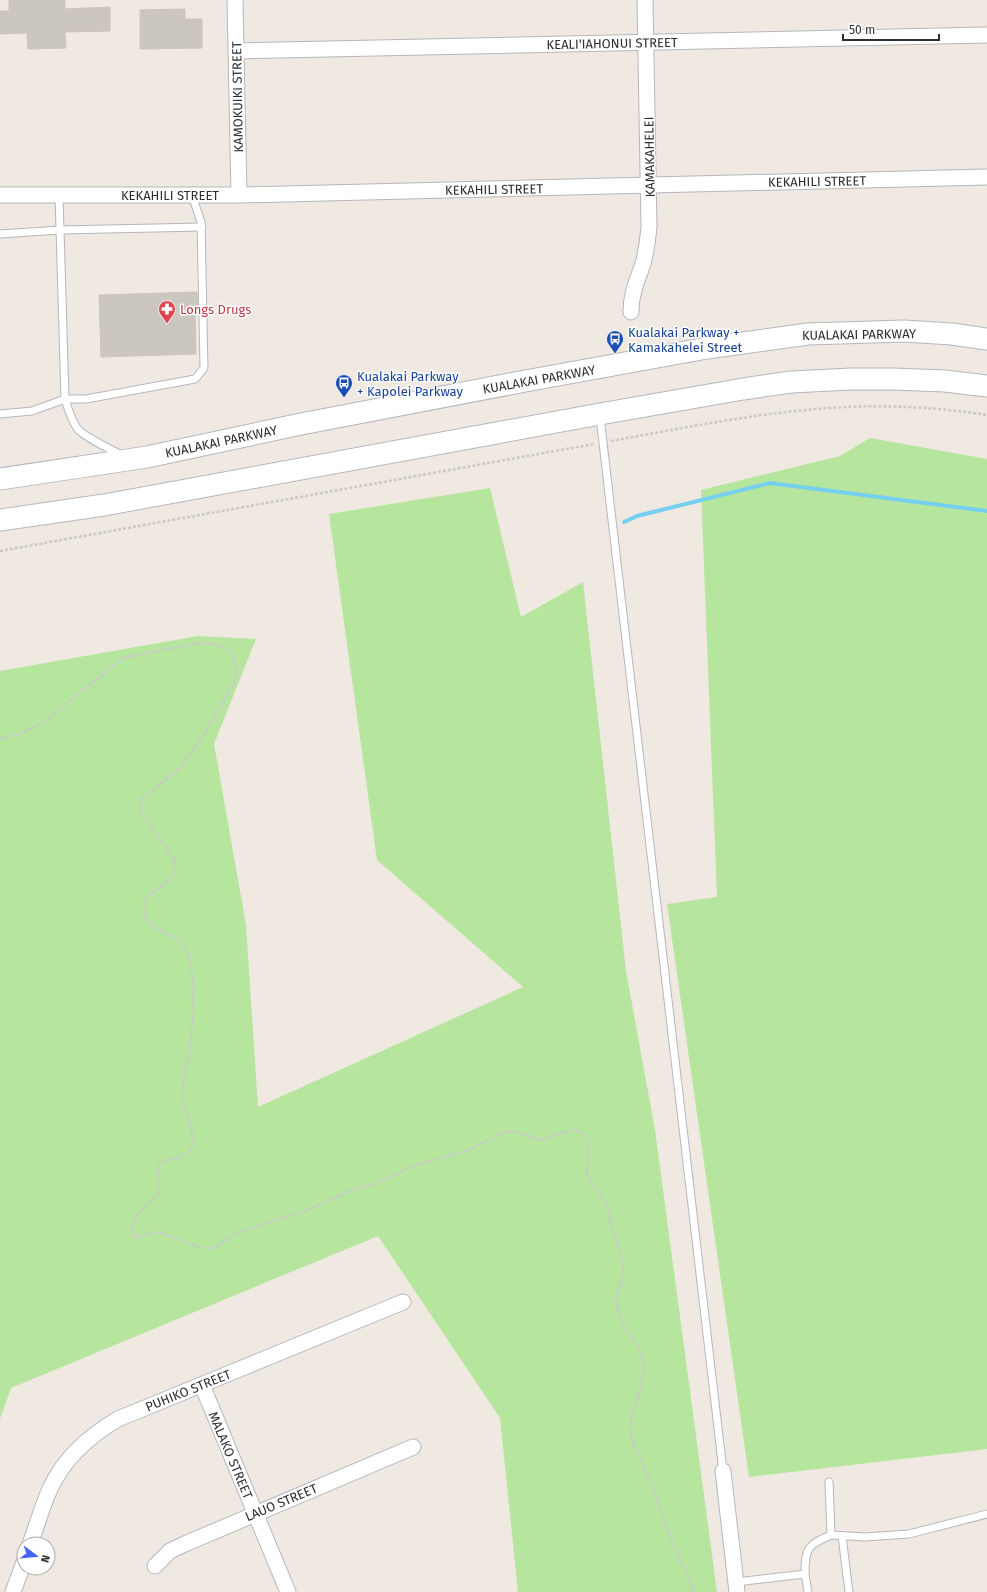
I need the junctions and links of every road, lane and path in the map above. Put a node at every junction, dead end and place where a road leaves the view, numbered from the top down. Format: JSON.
{"nodes":[{"id":1,"x":235,"y":0,"type":"edge"},
{"id":2,"x":645,"y":0,"type":"edge"},
{"id":3,"x":987,"y":35,"type":"edge"},
{"id":4,"x":646,"y":42,"type":"junction"},
{"id":5,"x":236,"y":51,"type":"junction"},
{"id":6,"x":987,"y":178,"type":"edge"},
{"id":7,"x":650,"y":185,"type":"junction"},
{"id":8,"x":0,"y":195,"type":"edge"},
{"id":9,"x":59,"y":195,"type":"junction"},
{"id":10,"x":192,"y":195,"type":"junction"},
{"id":11,"x":240,"y":195,"type":"junction"},
{"id":12,"x":202,"y":227,"type":"junction"},
{"id":13,"x":60,"y":230,"type":"junction"},
{"id":14,"x":0,"y":234,"type":"edge"},
{"id":15,"x":631,"y":312,"type":"dead end"},
{"id":16,"x":987,"y":339,"type":"edge"},
{"id":17,"x":987,"y":386,"type":"edge"},
{"id":18,"x":65,"y":399,"type":"junction"},
{"id":19,"x":0,"y":414,"type":"edge"},
{"id":20,"x":600,"y":414,"type":"junction"},
{"id":21,"x":987,"y":415,"type":"edge"},
{"id":22,"x":603,"y":442,"type":"junction"},
{"id":23,"x":129,"y":460,"type":"junction"},
{"id":24,"x":0,"y":479,"type":"edge"},
{"id":25,"x":0,"y":520,"type":"edge"},
{"id":26,"x":0,"y":551,"type":"edge"},
{"id":27,"x":0,"y":739,"type":"edge"},
{"id":28,"x":403,"y":1302,"type":"dead end"},
{"id":29,"x":202,"y":1384,"type":"junction"},
{"id":30,"x":413,"y":1447,"type":"dead end"},
{"id":31,"x":723,"y":1471,"type":"joint"},
{"id":32,"x":828,"y":1482,"type":"dead end"},
{"id":33,"x":256,"y":1513,"type":"junction"},
{"id":34,"x":987,"y":1514,"type":"edge"},
{"id":35,"x":831,"y":1535,"type":"junction"},
{"id":36,"x":33,"y":1536,"type":"edge"},
{"id":37,"x":842,"y":1536,"type":"junction"},
{"id":38,"x":155,"y":1566,"type":"dead end"},
{"id":39,"x":806,"y":1574,"type":"junction"},
{"id":40,"x":19,"y":1576,"type":"edge"},
{"id":41,"x":737,"y":1587,"type":"edge"},
{"id":42,"x":13,"y":1592,"type":"edge"},
{"id":43,"x":288,"y":1592,"type":"edge"},
{"id":44,"x":694,"y":1592,"type":"edge"},
{"id":45,"x":808,"y":1592,"type":"edge"},
{"id":46,"x":849,"y":1592,"type":"edge"}],
"edges":[{"from":1,"to":5,"type":"street","name":"KAMOKUIKI STREET"},
{"from":2,"to":4,"type":"street","name":"KAMAKAHELEI"},
{"from":3,"to":4,"type":"street","name":"KEALI'IAHONUI STREET"},
{"from":4,"to":5,"type":"street","name":"KEALI'IAHONUI STREET"},
{"from":4,"to":7,"type":"street","name":"KAMAKAHELEI"},
{"from":5,"to":11,"type":"street","name":"KAMOKUIKI STREET"},
{"from":6,"to":7,"type":"street","name":"KEKAHILI STREET"},
{"from":7,"to":11,"type":"street","name":"KEKAHILI STREET"},
{"from":7,"to":15,"type":"street","name":"KAMAKAHELEI"},
{"from":8,"to":9,"type":"street","name":"KEKAHILI STREET"},
{"from":9,"to":10,"type":"street","name":"KEKAHILI STREET"},
{"from":9,"to":13,"type":"lane"},
{"from":10,"to":11,"type":"street","name":"KEKAHILI STREET"},
{"from":10,"to":12,"type":"lane"},
{"from":12,"to":13,"type":"lane"},
{"from":12,"to":18,"type":"lane"},
{"from":13,"to":14,"type":"lane"},
{"from":13,"to":18,"type":"lane"},
{"from":16,"to":23,"type":"main road","name":"KUALAKAI PARKWAY"},
{"from":17,"to":20,"type":"main road"},
{"from":18,"to":19,"type":"lane"},
{"from":18,"to":23,"type":"lane"},
{"from":20,"to":22,"type":"lane"},
{"from":20,"to":25,"type":"main road"},
{"from":21,"to":22,"type":"path"},
{"from":22,"to":26,"type":"path"},
{"from":22,"to":31,"type":"lane"},
{"from":23,"to":24,"type":"main road","name":"KUALAKAI PARKWAY"},
{"from":27,"to":44,"type":"path"},
{"from":28,"to":29,"type":"street","name":"PUHIKO STREET"},
{"from":29,"to":33,"type":"street","name":"MALAKO STREET"},
{"from":29,"to":36,"type":"street","name":"PUHIKO STREET"},
{"from":30,"to":33,"type":"street","name":"LAUO STREET"},
{"from":31,"to":41,"type":"street"},
{"from":32,"to":35,"type":"lane"},
{"from":33,"to":38,"type":"street","name":"LAUO STREET"},
{"from":33,"to":43,"type":"street","name":"MALAKO STREET"},
{"from":34,"to":37,"type":"lane"},
{"from":35,"to":37,"type":"lane"},
{"from":35,"to":39,"type":"lane"},
{"from":37,"to":46,"type":"lane"},
{"from":39,"to":41,"type":"lane"},
{"from":39,"to":45,"type":"lane"},
{"from":40,"to":42,"type":"street"}]}
